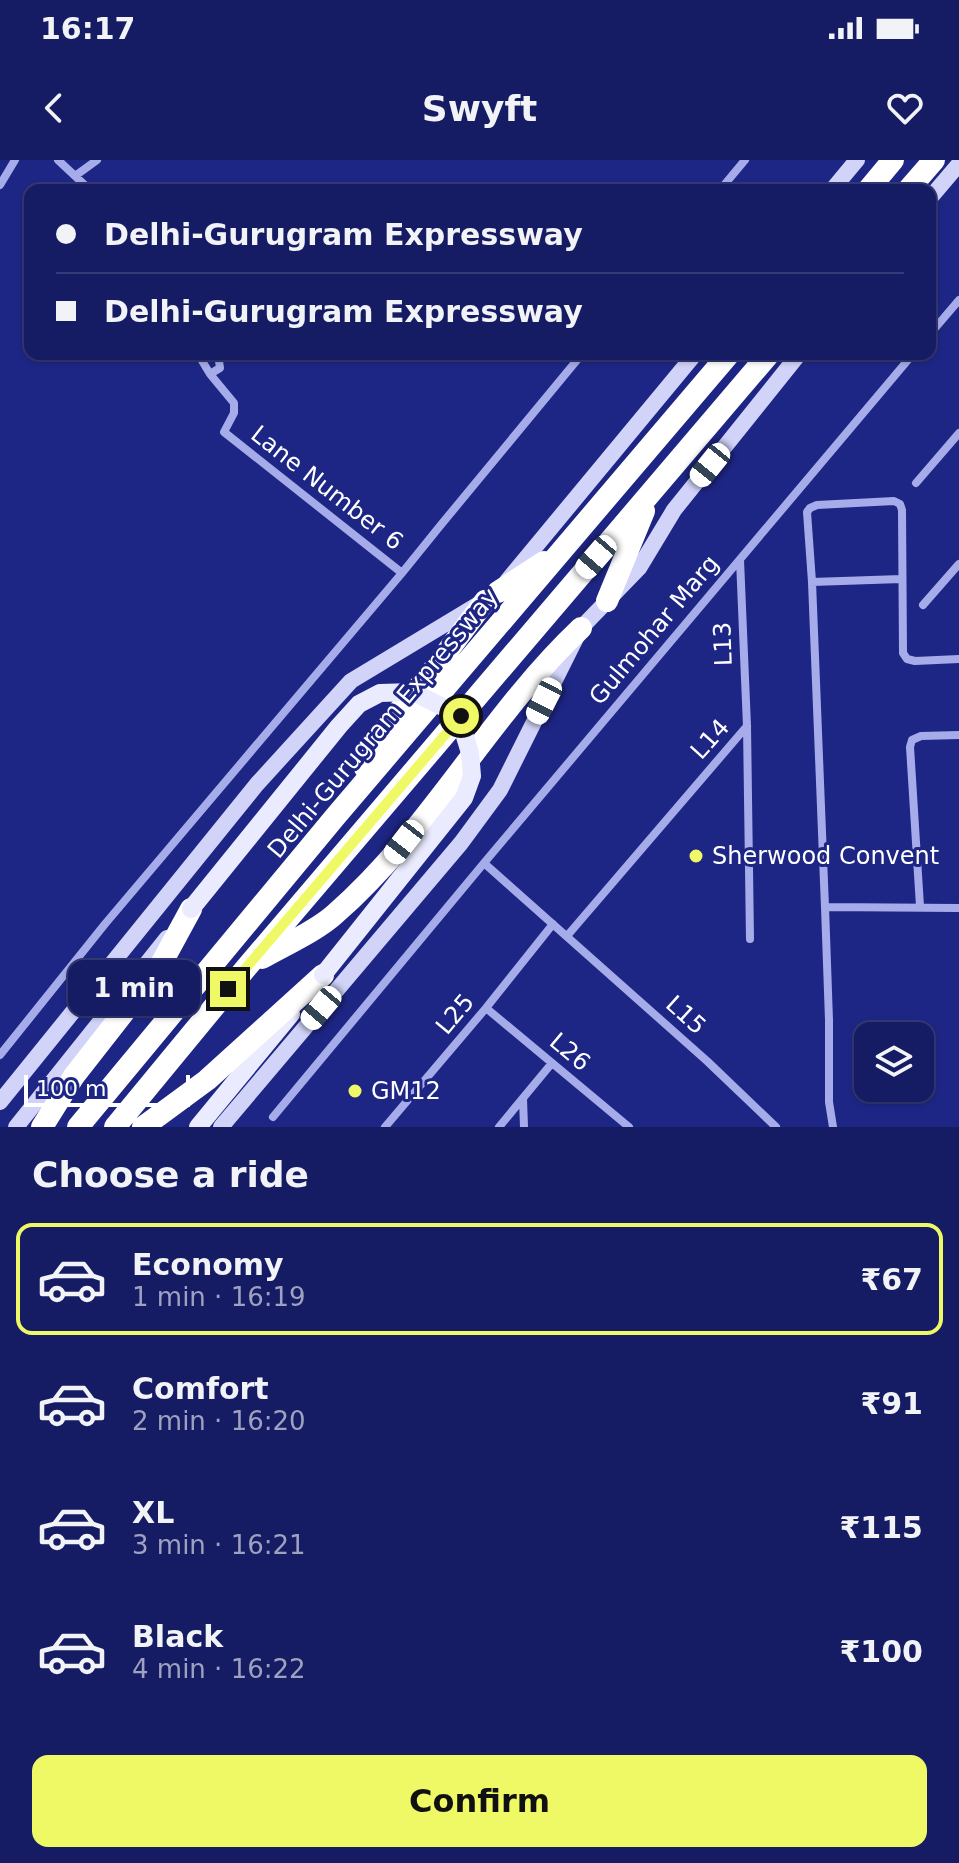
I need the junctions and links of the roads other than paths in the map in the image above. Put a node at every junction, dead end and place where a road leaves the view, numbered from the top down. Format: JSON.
{"nodes":[{"id":1,"x":15,"y":160,"type":"edge"},
{"id":2,"x":58,"y":160,"type":"edge"},
{"id":3,"x":97,"y":160,"type":"edge"},
{"id":4,"x":745,"y":160,"type":"edge"},
{"id":5,"x":857,"y":160,"type":"edge"},
{"id":6,"x":893,"y":160,"type":"edge"},
{"id":7,"x":934,"y":160,"type":"edge"},
{"id":8,"x":959,"y":164,"type":"edge"},
{"id":9,"x":75,"y":176,"type":"junction"},
{"id":10,"x":84,"y":184,"type":"edge"},
{"id":11,"x":725,"y":184,"type":"edge"},
{"id":12,"x":837,"y":184,"type":"edge"},
{"id":13,"x":873,"y":184,"type":"edge"},
{"id":14,"x":913,"y":184,"type":"edge"},
{"id":15,"x":0,"y":185,"type":"edge"},
{"id":16,"x":936,"y":191,"type":"edge"},
{"id":17,"x":959,"y":300,"type":"edge"},
{"id":18,"x":936,"y":327,"type":"edge"},
{"id":19,"x":202,"y":360,"type":"edge"},
{"id":20,"x":219,"y":360,"type":"edge"},
{"id":21,"x":577,"y":360,"type":"edge"},
{"id":22,"x":690,"y":360,"type":"edge"},
{"id":23,"x":724,"y":360,"type":"edge"},
{"id":24,"x":764,"y":360,"type":"edge"},
{"id":25,"x":794,"y":360,"type":"edge"},
{"id":26,"x":908,"y":360,"type":"edge"},
{"id":27,"x":210,"y":374,"type":"junction"},
{"id":28,"x":959,"y":433,"type":"edge"},
{"id":29,"x":916,"y":483,"type":"dead end"},
{"id":30,"x":652,"y":491,"type":"junction"},
{"id":31,"x":568,"y":546,"type":"junction"},
{"id":32,"x":740,"y":560,"type":"junction"},
{"id":33,"x":959,"y":564,"type":"edge"},
{"id":34,"x":402,"y":573,"type":"junction"},
{"id":35,"x":901,"y":579,"type":"junction"},
{"id":36,"x":812,"y":582,"type":"junction"},
{"id":37,"x":491,"y":596,"type":"junction"},
{"id":38,"x":607,"y":601,"type":"junction"},
{"id":39,"x":923,"y":605,"type":"dead end"},
{"id":40,"x":581,"y":628,"type":"junction"},
{"id":41,"x":959,"y":659,"type":"edge"},
{"id":42,"x":747,"y":726,"type":"junction"},
{"id":43,"x":959,"y":735,"type":"edge"},
{"id":44,"x":348,"y":801,"type":"junction"},
{"id":45,"x":484,"y":863,"type":"junction"},
{"id":46,"x":920,"y":906,"type":"junction"},
{"id":47,"x":825,"y":907,"type":"junction"},
{"id":48,"x":959,"y":908,"type":"edge"},
{"id":49,"x":191,"y":909,"type":"junction"},
{"id":50,"x":553,"y":924,"type":"junction"},
{"id":51,"x":567,"y":936,"type":"junction"},
{"id":52,"x":750,"y":939,"type":"dead end"},
{"id":53,"x":246,"y":968,"type":"junction"},
{"id":54,"x":323,"y":975,"type":"junction"},
{"id":55,"x":486,"y":1008,"type":"junction"},
{"id":56,"x":0,"y":1055,"type":"edge"},
{"id":57,"x":552,"y":1063,"type":"junction"},
{"id":58,"x":523,"y":1098,"type":"junction"},
{"id":59,"x":0,"y":1102,"type":"edge"},
{"id":60,"x":615,"y":1116,"type":"junction"},
{"id":61,"x":273,"y":1117,"type":"dead end"},
{"id":62,"x":16,"y":1127,"type":"edge"},
{"id":63,"x":42,"y":1127,"type":"edge"},
{"id":64,"x":78,"y":1127,"type":"edge"},
{"id":65,"x":115,"y":1127,"type":"edge"},
{"id":66,"x":143,"y":1127,"type":"edge"},
{"id":67,"x":198,"y":1127,"type":"edge"},
{"id":68,"x":221,"y":1127,"type":"edge"},
{"id":69,"x":385,"y":1127,"type":"edge"},
{"id":70,"x":499,"y":1127,"type":"edge"},
{"id":71,"x":524,"y":1127,"type":"edge"},
{"id":72,"x":616,"y":1127,"type":"edge"},
{"id":73,"x":629,"y":1127,"type":"edge"},
{"id":74,"x":776,"y":1127,"type":"edge"},
{"id":75,"x":833,"y":1127,"type":"edge"}],
"edges":[{"from":1,"to":15,"type":"street"},
{"from":2,"to":9,"type":"street"},
{"from":3,"to":9,"type":"street"},
{"from":4,"to":11,"type":"street"},
{"from":5,"to":12,"type":"main road"},
{"from":6,"to":13,"type":"highway"},
{"from":7,"to":14,"type":"highway"},
{"from":8,"to":16,"type":"main road"},
{"from":9,"to":10,"type":"street"},
{"from":17,"to":18,"type":"street"},
{"from":19,"to":27,"type":"street","name":"Lane Number 6"},
{"from":20,"to":27,"type":"street"},
{"from":21,"to":34,"type":"street"},
{"from":22,"to":37,"type":"main road"},
{"from":23,"to":31,"type":"highway","name":"Delhi-Gurugram Expressway"},
{"from":24,"to":30,"type":"highway"},
{"from":25,"to":38,"type":"main road"},
{"from":26,"to":32,"type":"street","name":"Gulmohar Marg"},
{"from":27,"to":34,"type":"street","name":"Lane Number 6"},
{"from":28,"to":29,"type":"street"},
{"from":30,"to":38,"type":"highway"},
{"from":30,"to":53,"type":"highway"},
{"from":31,"to":37,"type":"highway"},
{"from":31,"to":44,"type":"highway","name":"Delhi-Gurugram Expressway"},
{"from":32,"to":42,"type":"street","name":"L13"},
{"from":32,"to":45,"type":"street","name":"Gulmohar Marg"},
{"from":33,"to":39,"type":"street"},
{"from":34,"to":56,"type":"street"},
{"from":35,"to":36,"type":"street"},
{"from":35,"to":36,"type":"street"},
{"from":35,"to":41,"type":"street"},
{"from":36,"to":47,"type":"street"},
{"from":37,"to":44,"type":"highway"},
{"from":37,"to":59,"type":"main road"},
{"from":38,"to":40,"type":"main road"},
{"from":40,"to":53,"type":"highway"},
{"from":40,"to":68,"type":"main road"},
{"from":42,"to":51,"type":"street","name":"L14"},
{"from":42,"to":52,"type":"street","name":"L14"},
{"from":43,"to":46,"type":"street"},
{"from":44,"to":64,"type":"highway","name":"Delhi-Gurugram Expressway"},
{"from":45,"to":50,"type":"street","name":"L15"},
{"from":45,"to":61,"type":"street","name":"Gulmohar Marg"},
{"from":46,"to":47,"type":"street"},
{"from":46,"to":48,"type":"street"},
{"from":47,"to":75,"type":"street"},
{"from":49,"to":54,"type":"main road","bridge":true},
{"from":49,"to":62,"type":"main road"},
{"from":49,"to":63,"type":"highway"},
{"from":50,"to":51,"type":"street","name":"L15"},
{"from":50,"to":55,"type":"street","name":"L25"},
{"from":51,"to":74,"type":"street","name":"L15"},
{"from":53,"to":65,"type":"highway"},
{"from":54,"to":66,"type":"highway"},
{"from":54,"to":67,"type":"main road"},
{"from":55,"to":57,"type":"street","name":"L26"},
{"from":55,"to":69,"type":"street","name":"L25"},
{"from":57,"to":58,"type":"street"},
{"from":57,"to":60,"type":"street","name":"L26"},
{"from":58,"to":70,"type":"street"},
{"from":58,"to":71,"type":"street"},
{"from":60,"to":72,"type":"street"},
{"from":60,"to":73,"type":"street","name":"L26"}]}
